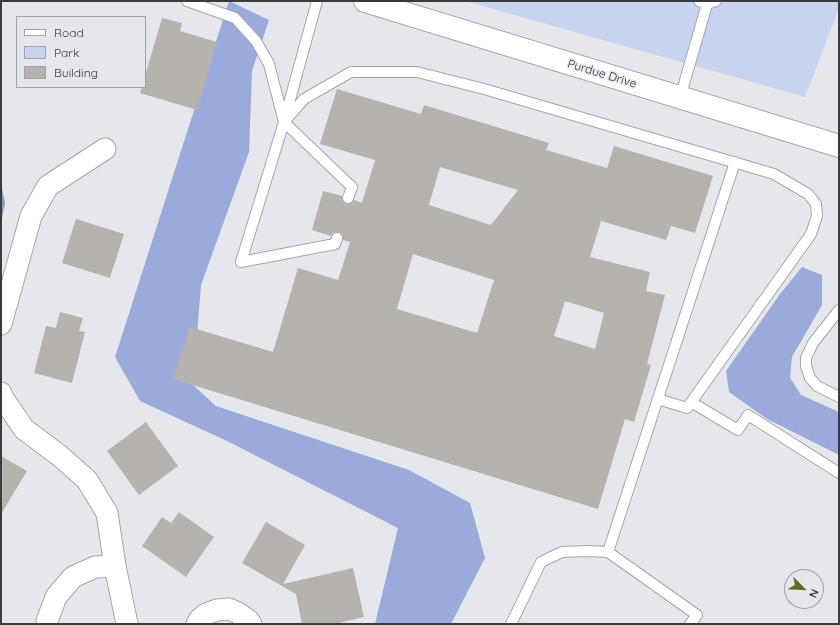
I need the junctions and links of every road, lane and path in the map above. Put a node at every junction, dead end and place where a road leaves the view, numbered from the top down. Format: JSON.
{"nodes":[{"id":1,"x":187,"y":1,"type":"edge"},
{"id":2,"x":317,"y":1,"type":"edge"},
{"id":3,"x":707,"y":2,"type":"edge"},
{"id":4,"x":377,"y":3,"type":"edge"},
{"id":5,"x":680,"y":98,"type":"junction"},
{"id":6,"x":284,"y":122,"type":"junction"},
{"id":7,"x":839,"y":146,"type":"edge"},
{"id":8,"x":106,"y":148,"type":"dead end"},
{"id":9,"x":735,"y":162,"type":"junction"},
{"id":10,"x":348,"y":198,"type":"dead end"},
{"id":11,"x":337,"y":238,"type":"dead end"},
{"id":12,"x":839,"y":310,"type":"edge"},
{"id":13,"x":1,"y":324,"type":"edge"},
{"id":14,"x":1,"y":394,"type":"edge"},
{"id":15,"x":839,"y":397,"type":"edge"},
{"id":16,"x":658,"y":399,"type":"junction"},
{"id":17,"x":691,"y":402,"type":"junction"},
{"id":18,"x":839,"y":473,"type":"edge"},
{"id":19,"x":608,"y":552,"type":"junction"},
{"id":20,"x":115,"y":566,"type":"junction"},
{"id":21,"x":47,"y":624,"type":"edge"},
{"id":22,"x":127,"y":624,"type":"edge"},
{"id":23,"x":197,"y":624,"type":"edge"},
{"id":24,"x":251,"y":624,"type":"edge"},
{"id":25,"x":511,"y":624,"type":"edge"},
{"id":26,"x":690,"y":624,"type":"edge"}],
"edges":[{"from":1,"to":6,"type":"lane"},
{"from":2,"to":6,"type":"lane"},
{"from":3,"to":5,"type":"lane"},
{"from":4,"to":5,"type":"street","name":"Purdue Drive"},
{"from":5,"to":7,"type":"street","name":"Purdue Drive"},
{"from":6,"to":9,"type":"lane"},
{"from":6,"to":10,"type":"lane"},
{"from":6,"to":11,"type":"lane"},
{"from":8,"to":13,"type":"street"},
{"from":9,"to":16,"type":"lane"},
{"from":9,"to":17,"type":"lane"},
{"from":12,"to":15,"type":"lane"},
{"from":14,"to":20,"type":"street"},
{"from":16,"to":17,"type":"lane"},
{"from":16,"to":19,"type":"lane"},
{"from":17,"to":18,"type":"lane"},
{"from":19,"to":25,"type":"lane"},
{"from":19,"to":26,"type":"lane"},
{"from":20,"to":21,"type":"street"},
{"from":20,"to":22,"type":"street"},
{"from":23,"to":24,"type":"street"}]}
